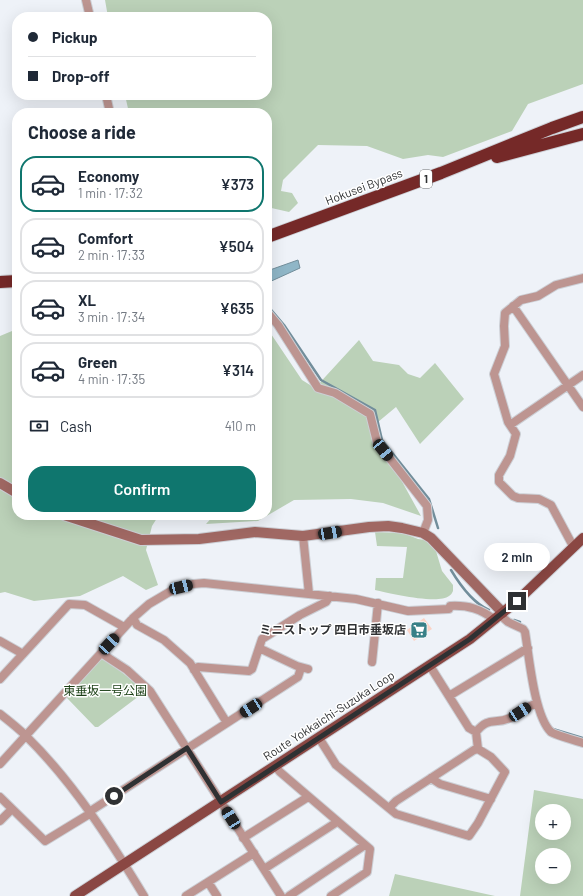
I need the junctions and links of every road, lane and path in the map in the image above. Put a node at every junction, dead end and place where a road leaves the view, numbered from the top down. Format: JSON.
{"nodes":[{"id":1,"x":86,"y":0,"type":"edge"},
{"id":2,"x":89,"y":12,"type":"edge"},
{"id":3,"x":583,"y":109,"type":"edge"},
{"id":4,"x":583,"y":117,"type":"edge"},
{"id":5,"x":583,"y":134,"type":"edge"},
{"id":6,"x":441,"y":173,"type":"junction"},
{"id":7,"x":272,"y":235,"type":"edge"},
{"id":8,"x":583,"y":278,"type":"edge"},
{"id":9,"x":0,"y":282,"type":"edge"},
{"id":10,"x":12,"y":282,"type":"edge"},
{"id":11,"x":513,"y":306,"type":"junction"},
{"id":12,"x":272,"y":318,"type":"edge"},
{"id":13,"x":583,"y":375,"type":"edge"},
{"id":14,"x":568,"y":385,"type":"junction"},
{"id":15,"x":583,"y":407,"type":"edge"},
{"id":16,"x":510,"y":425,"type":"junction"},
{"id":17,"x":0,"y":483,"type":"edge"},
{"id":18,"x":12,"y":490,"type":"edge"},
{"id":19,"x":80,"y":520,"type":"edge"},
{"id":20,"x":423,"y":533,"type":"junction"},
{"id":21,"x":303,"y":536,"type":"junction"},
{"id":22,"x":583,"y":538,"type":"edge"},
{"id":23,"x":573,"y":546,"type":"junction"},
{"id":24,"x":309,"y":594,"type":"junction"},
{"id":25,"x":330,"y":596,"type":"junction"},
{"id":26,"x":378,"y":603,"type":"junction"},
{"id":27,"x":499,"y":616,"type":"junction"},
{"id":28,"x":133,"y":618,"type":"junction"},
{"id":29,"x":124,"y":627,"type":"junction"},
{"id":30,"x":0,"y":641,"type":"edge"},
{"id":31,"x":259,"y":648,"type":"junction"},
{"id":32,"x":528,"y":648,"type":"junction"},
{"id":33,"x":101,"y":653,"type":"junction"},
{"id":34,"x":23,"y":654,"type":"junction"},
{"id":35,"x":372,"y":662,"type":"dead end"},
{"id":36,"x":430,"y":666,"type":"junction"},
{"id":37,"x":194,"y":670,"type":"junction"},
{"id":38,"x":0,"y":679,"type":"edge"},
{"id":39,"x":448,"y":696,"type":"junction"},
{"id":40,"x":535,"y":703,"type":"junction"},
{"id":41,"x":0,"y":714,"type":"edge"},
{"id":42,"x":227,"y":723,"type":"junction"},
{"id":43,"x":476,"y":732,"type":"junction"},
{"id":44,"x":25,"y":735,"type":"junction"},
{"id":45,"x":319,"y":738,"type":"junction"},
{"id":46,"x":583,"y":744,"type":"edge"},
{"id":47,"x":187,"y":748,"type":"junction"},
{"id":48,"x":478,"y":749,"type":"junction"},
{"id":49,"x":0,"y":764,"type":"edge"},
{"id":50,"x":275,"y":766,"type":"junction"},
{"id":51,"x":431,"y":778,"type":"junction"},
{"id":52,"x":0,"y":797,"type":"edge"},
{"id":53,"x":308,"y":797,"type":"junction"},
{"id":54,"x":491,"y":799,"type":"junction"},
{"id":55,"x":221,"y":802,"type":"junction"},
{"id":56,"x":389,"y":808,"type":"junction"},
{"id":57,"x":12,"y":809,"type":"junction"},
{"id":58,"x":90,"y":812,"type":"junction"},
{"id":59,"x":0,"y":822,"type":"edge"},
{"id":60,"x":337,"y":822,"type":"junction"},
{"id":61,"x":243,"y":838,"type":"junction"},
{"id":62,"x":365,"y":846,"type":"junction"},
{"id":63,"x":254,"y":853,"type":"junction"},
{"id":64,"x":124,"y":864,"type":"junction"},
{"id":65,"x":264,"y":869,"type":"junction"},
{"id":66,"x":208,"y":882,"type":"junction"},
{"id":67,"x":74,"y":896,"type":"edge"},
{"id":68,"x":144,"y":896,"type":"edge"},
{"id":69,"x":186,"y":896,"type":"edge"},
{"id":70,"x":217,"y":896,"type":"edge"},
{"id":71,"x":281,"y":896,"type":"edge"},
{"id":72,"x":289,"y":896,"type":"edge"},
{"id":73,"x":331,"y":896,"type":"edge"}],
"edges":[{"from":1,"to":2,"type":"street"},
{"from":3,"to":6,"type":"highway","number":"1"},
{"from":4,"to":6,"type":"highway","name":"Hokusei Bypass","number":"1"},
{"from":5,"to":6,"type":"highway","number":"1"},
{"from":6,"to":7,"type":"highway","name":"Hokusei Bypass","number":"1"},
{"from":8,"to":11,"type":"street"},
{"from":9,"to":10,"type":"highway"},
{"from":11,"to":14,"type":"street"},
{"from":11,"to":16,"type":"street"},
{"from":12,"to":20,"type":"street"},
{"from":13,"to":14,"type":"street"},
{"from":14,"to":15,"type":"street"},
{"from":14,"to":16,"type":"street"},
{"from":16,"to":23,"type":"street"},
{"from":17,"to":18,"type":"street"},
{"from":19,"to":21,"type":"street"},
{"from":20,"to":21,"type":"street"},
{"from":20,"to":27,"type":"street"},
{"from":21,"to":24,"type":"street"},
{"from":22,"to":23,"type":"main road","name":"Route Yokkaichi-Suzuka Loop"},
{"from":23,"to":27,"type":"main road","name":"Route Yokkaichi-Suzuka Loop"},
{"from":24,"to":25,"type":"street"},
{"from":24,"to":28,"type":"street"},
{"from":25,"to":26,"type":"street"},
{"from":25,"to":31,"type":"street"},
{"from":26,"to":27,"type":"street"},
{"from":26,"to":35,"type":"street"},
{"from":27,"to":32,"type":"street"},
{"from":27,"to":36,"type":"main road","name":"Route Yokkaichi-Suzuka Loop"},
{"from":28,"to":29,"type":"street"},
{"from":28,"to":37,"type":"street"},
{"from":29,"to":33,"type":"street"},
{"from":29,"to":34,"type":"street"},
{"from":30,"to":34,"type":"street"},
{"from":31,"to":37,"type":"street"},
{"from":31,"to":42,"type":"street"},
{"from":32,"to":39,"type":"street"},
{"from":32,"to":40,"type":"street"},
{"from":33,"to":44,"type":"street"},
{"from":33,"to":47,"type":"street"},
{"from":34,"to":38,"type":"street"},
{"from":36,"to":39,"type":"street"},
{"from":36,"to":45,"type":"main road","name":"Route Yokkaichi-Suzuka Loop"},
{"from":37,"to":42,"type":"street"},
{"from":39,"to":43,"type":"street"},
{"from":40,"to":43,"type":"street"},
{"from":40,"to":46,"type":"street"},
{"from":41,"to":44,"type":"street"},
{"from":42,"to":47,"type":"street"},
{"from":43,"to":48,"type":"street"},
{"from":44,"to":49,"type":"street"},
{"from":44,"to":58,"type":"street"},
{"from":45,"to":50,"type":"main road","name":"Route Yokkaichi-Suzuka Loop"},
{"from":45,"to":56,"type":"street"},
{"from":47,"to":55,"type":"street"},
{"from":47,"to":58,"type":"street"},
{"from":48,"to":51,"type":"street"},
{"from":48,"to":54,"type":"street"},
{"from":50,"to":53,"type":"street"},
{"from":50,"to":55,"type":"main road","name":"Route Yokkaichi-Suzuka Loop"},
{"from":51,"to":54,"type":"street"},
{"from":51,"to":56,"type":"street"},
{"from":52,"to":57,"type":"street"},
{"from":53,"to":60,"type":"street"},
{"from":53,"to":61,"type":"street"},
{"from":54,"to":56,"type":"street"},
{"from":55,"to":61,"type":"street"},
{"from":55,"to":64,"type":"main road","name":"Route Yokkaichi-Suzuka Loop"},
{"from":57,"to":58,"type":"street"},
{"from":57,"to":59,"type":"street"},
{"from":58,"to":64,"type":"street"},
{"from":60,"to":62,"type":"street"},
{"from":60,"to":65,"type":"street"},
{"from":61,"to":63,"type":"street"},
{"from":62,"to":72,"type":"street"},
{"from":62,"to":73,"type":"street"},
{"from":63,"to":65,"type":"street"},
{"from":63,"to":66,"type":"street"},
{"from":64,"to":67,"type":"main road","name":"Route Yokkaichi-Suzuka Loop"},
{"from":64,"to":68,"type":"street"},
{"from":65,"to":71,"type":"street"},
{"from":66,"to":69,"type":"street"},
{"from":66,"to":70,"type":"street"}]}
